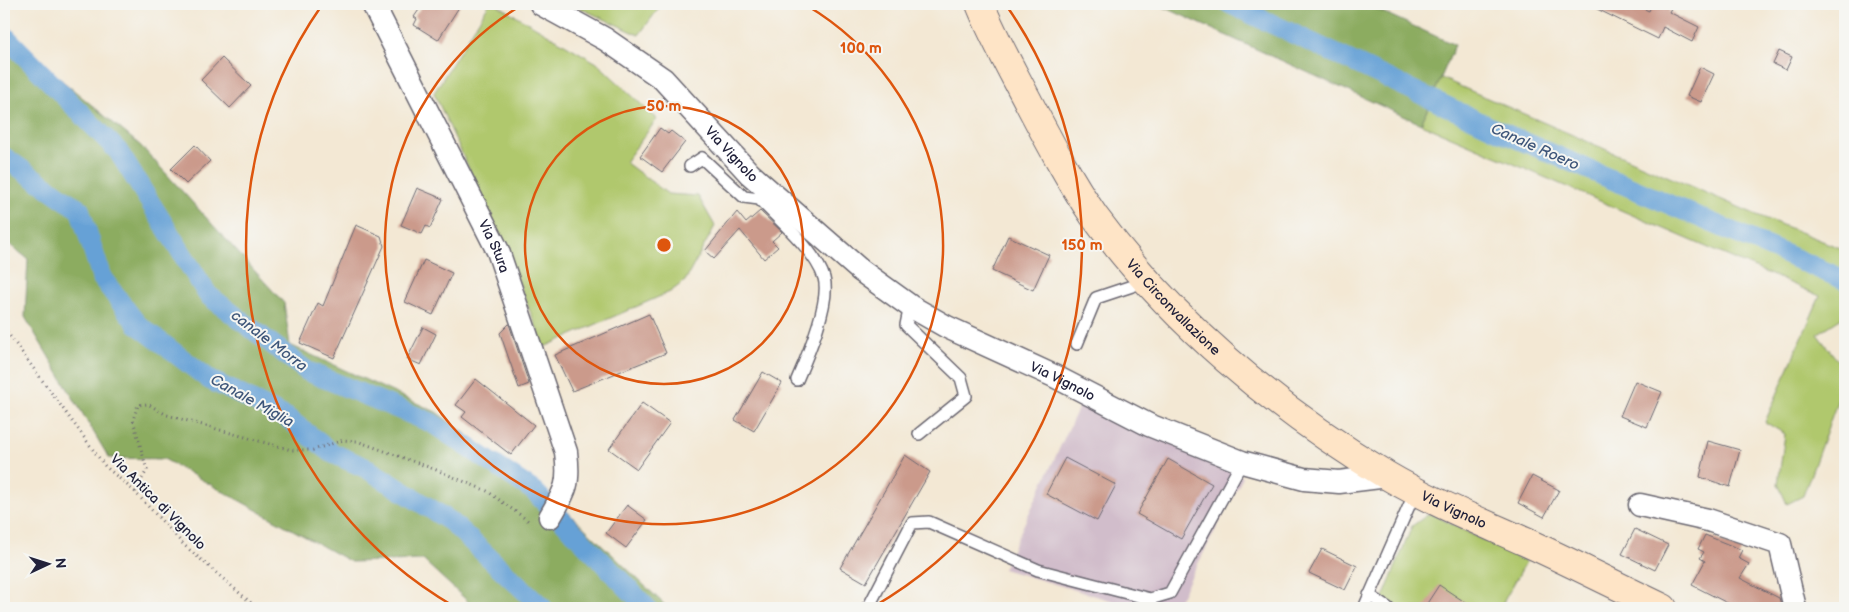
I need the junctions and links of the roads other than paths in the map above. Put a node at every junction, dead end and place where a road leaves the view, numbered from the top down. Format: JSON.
{"nodes":[{"id":1,"x":373,"y":4,"type":"edge"},
{"id":2,"x":544,"y":4,"type":"edge"},
{"id":3,"x":980,"y":4,"type":"edge"},
{"id":4,"x":690,"y":166,"type":"dead end"},
{"id":5,"x":763,"y":194,"type":"junction"},
{"id":6,"x":1148,"y":281,"type":"junction"},
{"id":7,"x":910,"y":306,"type":"junction"},
{"id":8,"x":1077,"y":344,"type":"dead end"},
{"id":9,"x":797,"y":380,"type":"dead end"},
{"id":10,"x":919,"y":434,"type":"dead end"},
{"id":11,"x":1242,"y":462,"type":"junction"},
{"id":12,"x":1388,"y":476,"type":"junction"},
{"id":13,"x":1416,"y":490,"type":"junction"},
{"id":14,"x":1640,"y":505,"type":"dead end"},
{"id":15,"x":554,"y":510,"type":"road end"},
{"id":16,"x":1370,"y":595,"type":"junction"},
{"id":17,"x":868,"y":608,"type":"edge"},
{"id":18,"x":1364,"y":608,"type":"edge"},
{"id":19,"x":1388,"y":608,"type":"edge"},
{"id":20,"x":1663,"y":608,"type":"edge"},
{"id":21,"x":1795,"y":608,"type":"edge"}],
"edges":[{"from":1,"to":15,"type":"street","name":"Via Stura"},
{"from":2,"to":5,"type":"street","name":"Via Vignolo"},
{"from":3,"to":6,"type":"main road","name":"Via Circonvallazione"},
{"from":4,"to":5,"type":"lane"},
{"from":5,"to":7,"type":"street","name":"Via Vignolo"},
{"from":5,"to":9,"type":"lane"},
{"from":6,"to":8,"type":"lane"},
{"from":6,"to":12,"type":"main road","name":"Via Circonvallazione"},
{"from":7,"to":10,"type":"lane"},
{"from":7,"to":11,"type":"street","name":"Via Vignolo"},
{"from":11,"to":12,"type":"street","name":"Via Vignolo"},
{"from":11,"to":17,"type":"lane"},
{"from":12,"to":13,"type":"main road","name":"Via Vignolo"},
{"from":13,"to":16,"type":"lane"},
{"from":13,"to":20,"type":"main road","name":"Via Vignolo"},
{"from":14,"to":21,"type":"street"},
{"from":16,"to":18,"type":"lane"},
{"from":16,"to":19,"type":"lane"}]}
